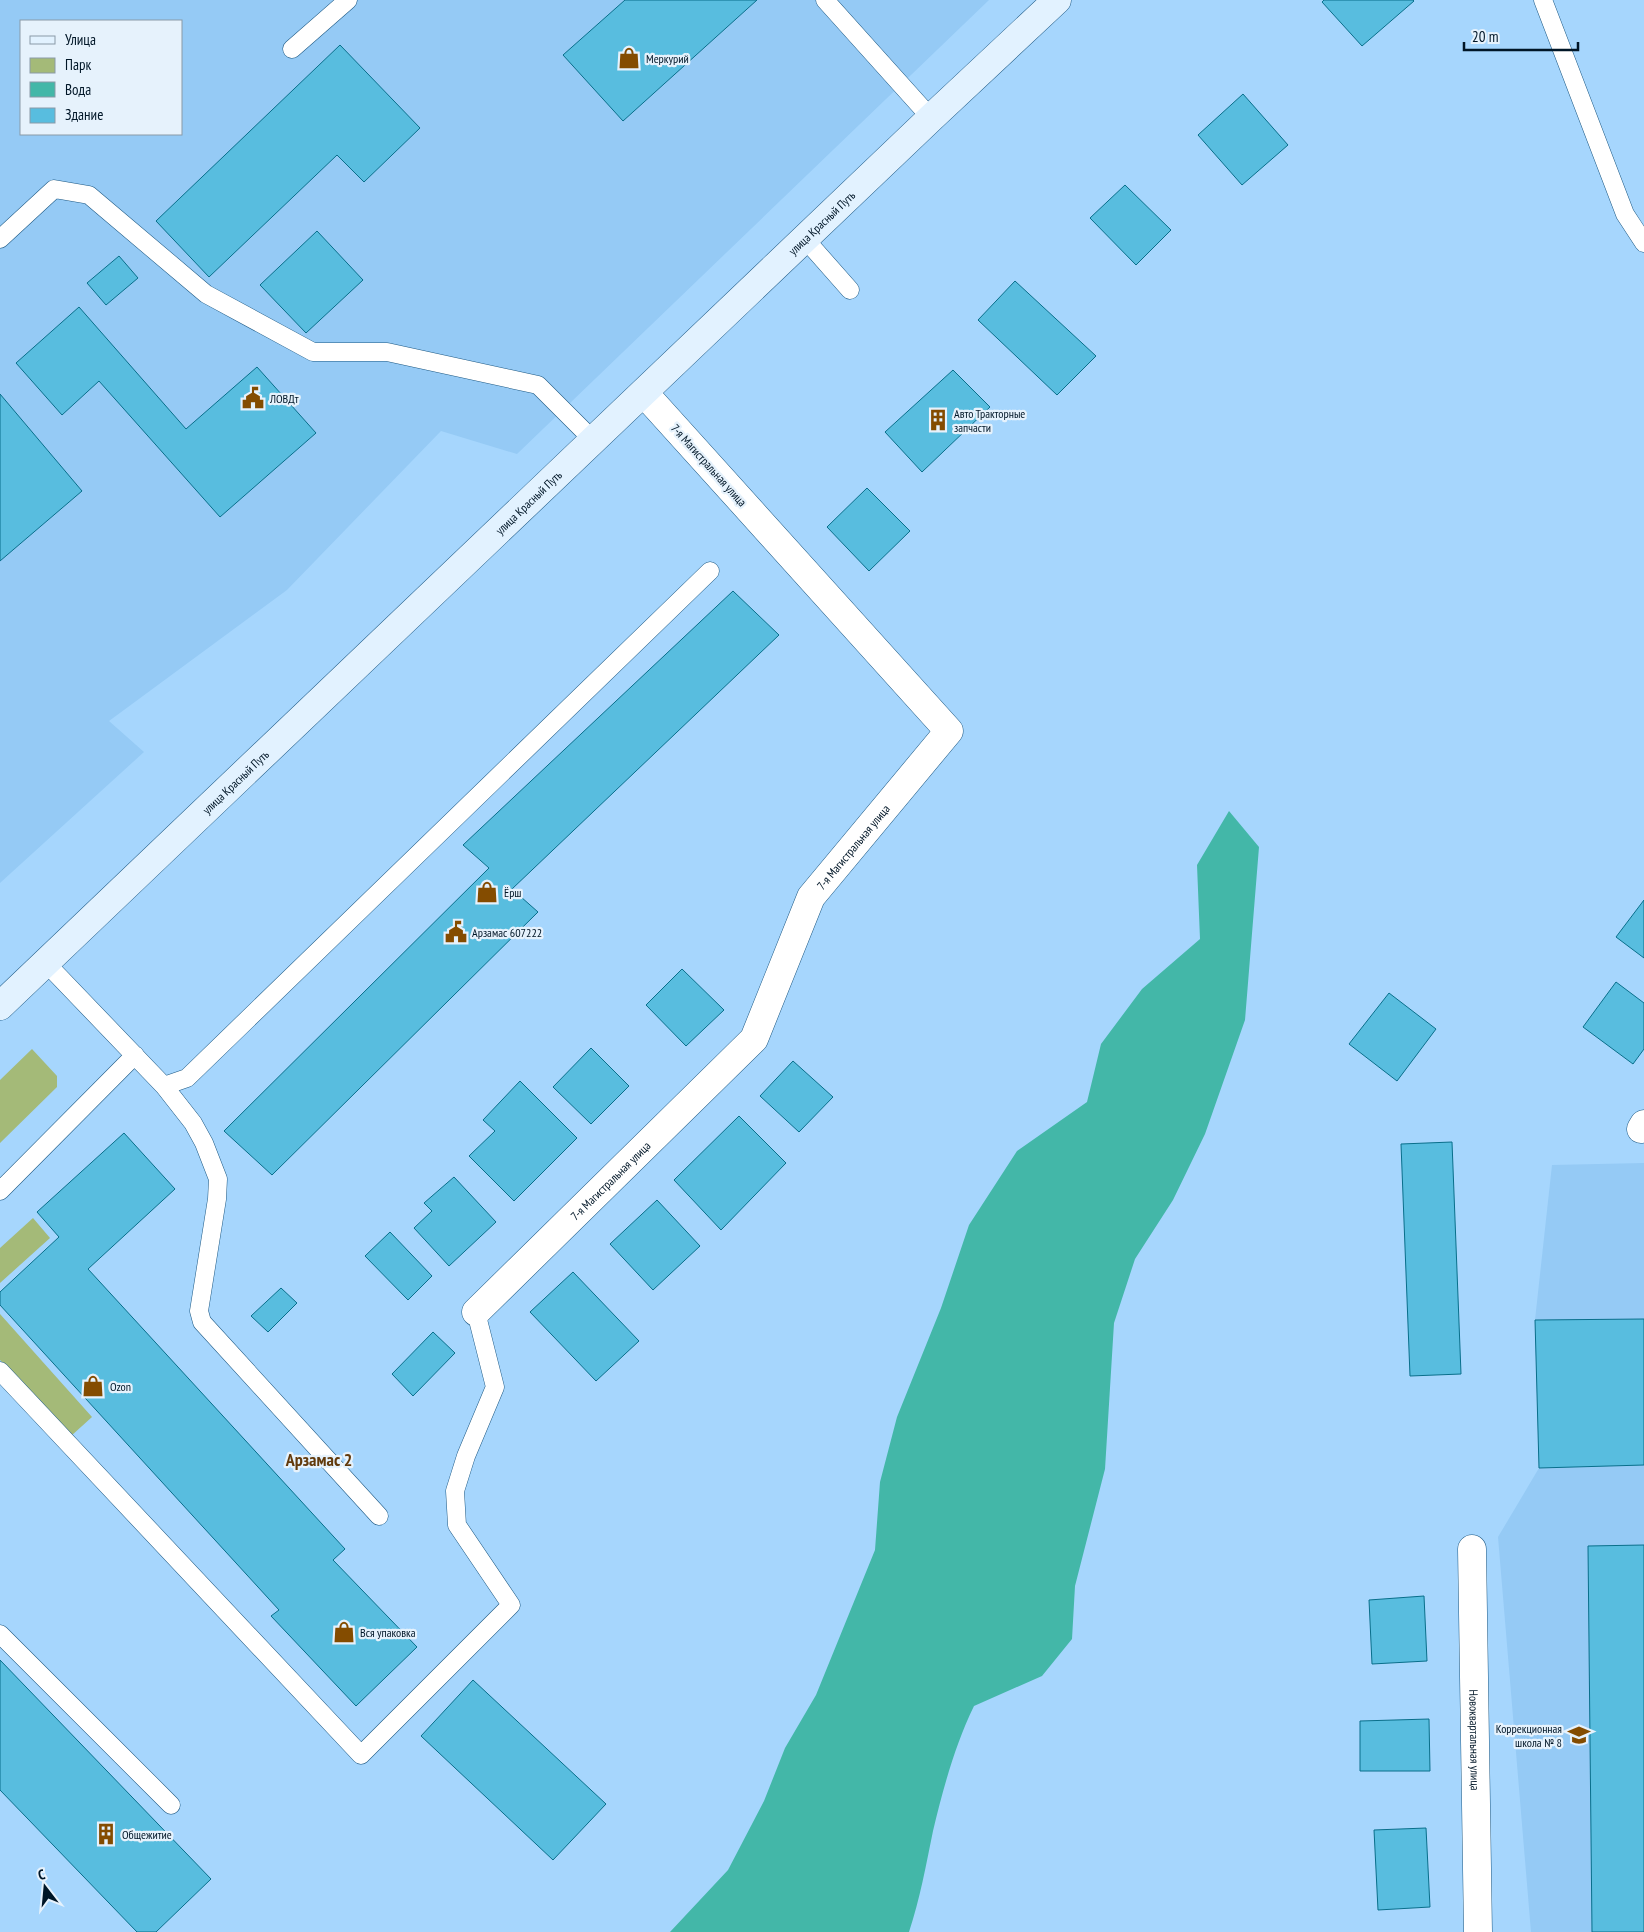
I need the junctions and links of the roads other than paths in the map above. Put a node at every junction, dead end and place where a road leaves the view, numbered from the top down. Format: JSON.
{"nodes":[{"id":1,"x":348,"y":0,"type":"edge"},
{"id":2,"x":825,"y":0,"type":"edge"},
{"id":3,"x":1057,"y":0,"type":"edge"},
{"id":4,"x":1543,"y":0,"type":"edge"},
{"id":5,"x":292,"y":49,"type":"dead end"},
{"id":6,"x":931,"y":118,"type":"junction"},
{"id":7,"x":0,"y":239,"type":"edge"},
{"id":8,"x":805,"y":239,"type":"junction"},
{"id":9,"x":1644,"y":243,"type":"edge"},
{"id":10,"x":850,"y":290,"type":"dead end"},
{"id":11,"x":644,"y":392,"type":"junction"},
{"id":12,"x":594,"y":441,"type":"junction"},
{"id":13,"x":710,"y":571,"type":"dead end"},
{"id":14,"x":46,"y":963,"type":"junction"},
{"id":15,"x":0,"y":1006,"type":"edge"},
{"id":16,"x":135,"y":1055,"type":"junction"},
{"id":17,"x":164,"y":1086,"type":"junction"},
{"id":18,"x":0,"y":1191,"type":"edge"},
{"id":19,"x":476,"y":1312,"type":"joint"},
{"id":20,"x":0,"y":1371,"type":"edge"},
{"id":21,"x":378,"y":1516,"type":"dead end"},
{"id":22,"x":1472,"y":1549,"type":"dead end"},
{"id":23,"x":0,"y":1634,"type":"edge"},
{"id":24,"x":171,"y":1805,"type":"dead end"},
{"id":25,"x":1478,"y":1932,"type":"edge"}],
"edges":[{"from":1,"to":5,"type":"lane"},
{"from":2,"to":6,"type":"lane"},
{"from":3,"to":6,"type":"main road","name":"улица Красный Путь"},
{"from":4,"to":9,"type":"lane"},
{"from":6,"to":8,"type":"main road","name":"улица Красный Путь"},
{"from":7,"to":12,"type":"lane"},
{"from":8,"to":10,"type":"lane"},
{"from":8,"to":11,"type":"main road","name":"улица Красный Путь"},
{"from":11,"to":12,"type":"main road","name":"улица Красный Путь"},
{"from":11,"to":19,"type":"street","name":"7-я Магистральная улица"},
{"from":12,"to":14,"type":"main road","name":"улица Красный Путь"},
{"from":13,"to":17,"type":"lane"},
{"from":14,"to":15,"type":"main road","name":"улица Красный Путь"},
{"from":14,"to":16,"type":"lane"},
{"from":16,"to":17,"type":"lane"},
{"from":16,"to":18,"type":"lane"},
{"from":17,"to":21,"type":"lane"},
{"from":19,"to":20,"type":"lane"},
{"from":22,"to":25,"type":"street","name":"Новоквартальная улица"},
{"from":23,"to":24,"type":"lane"}]}
